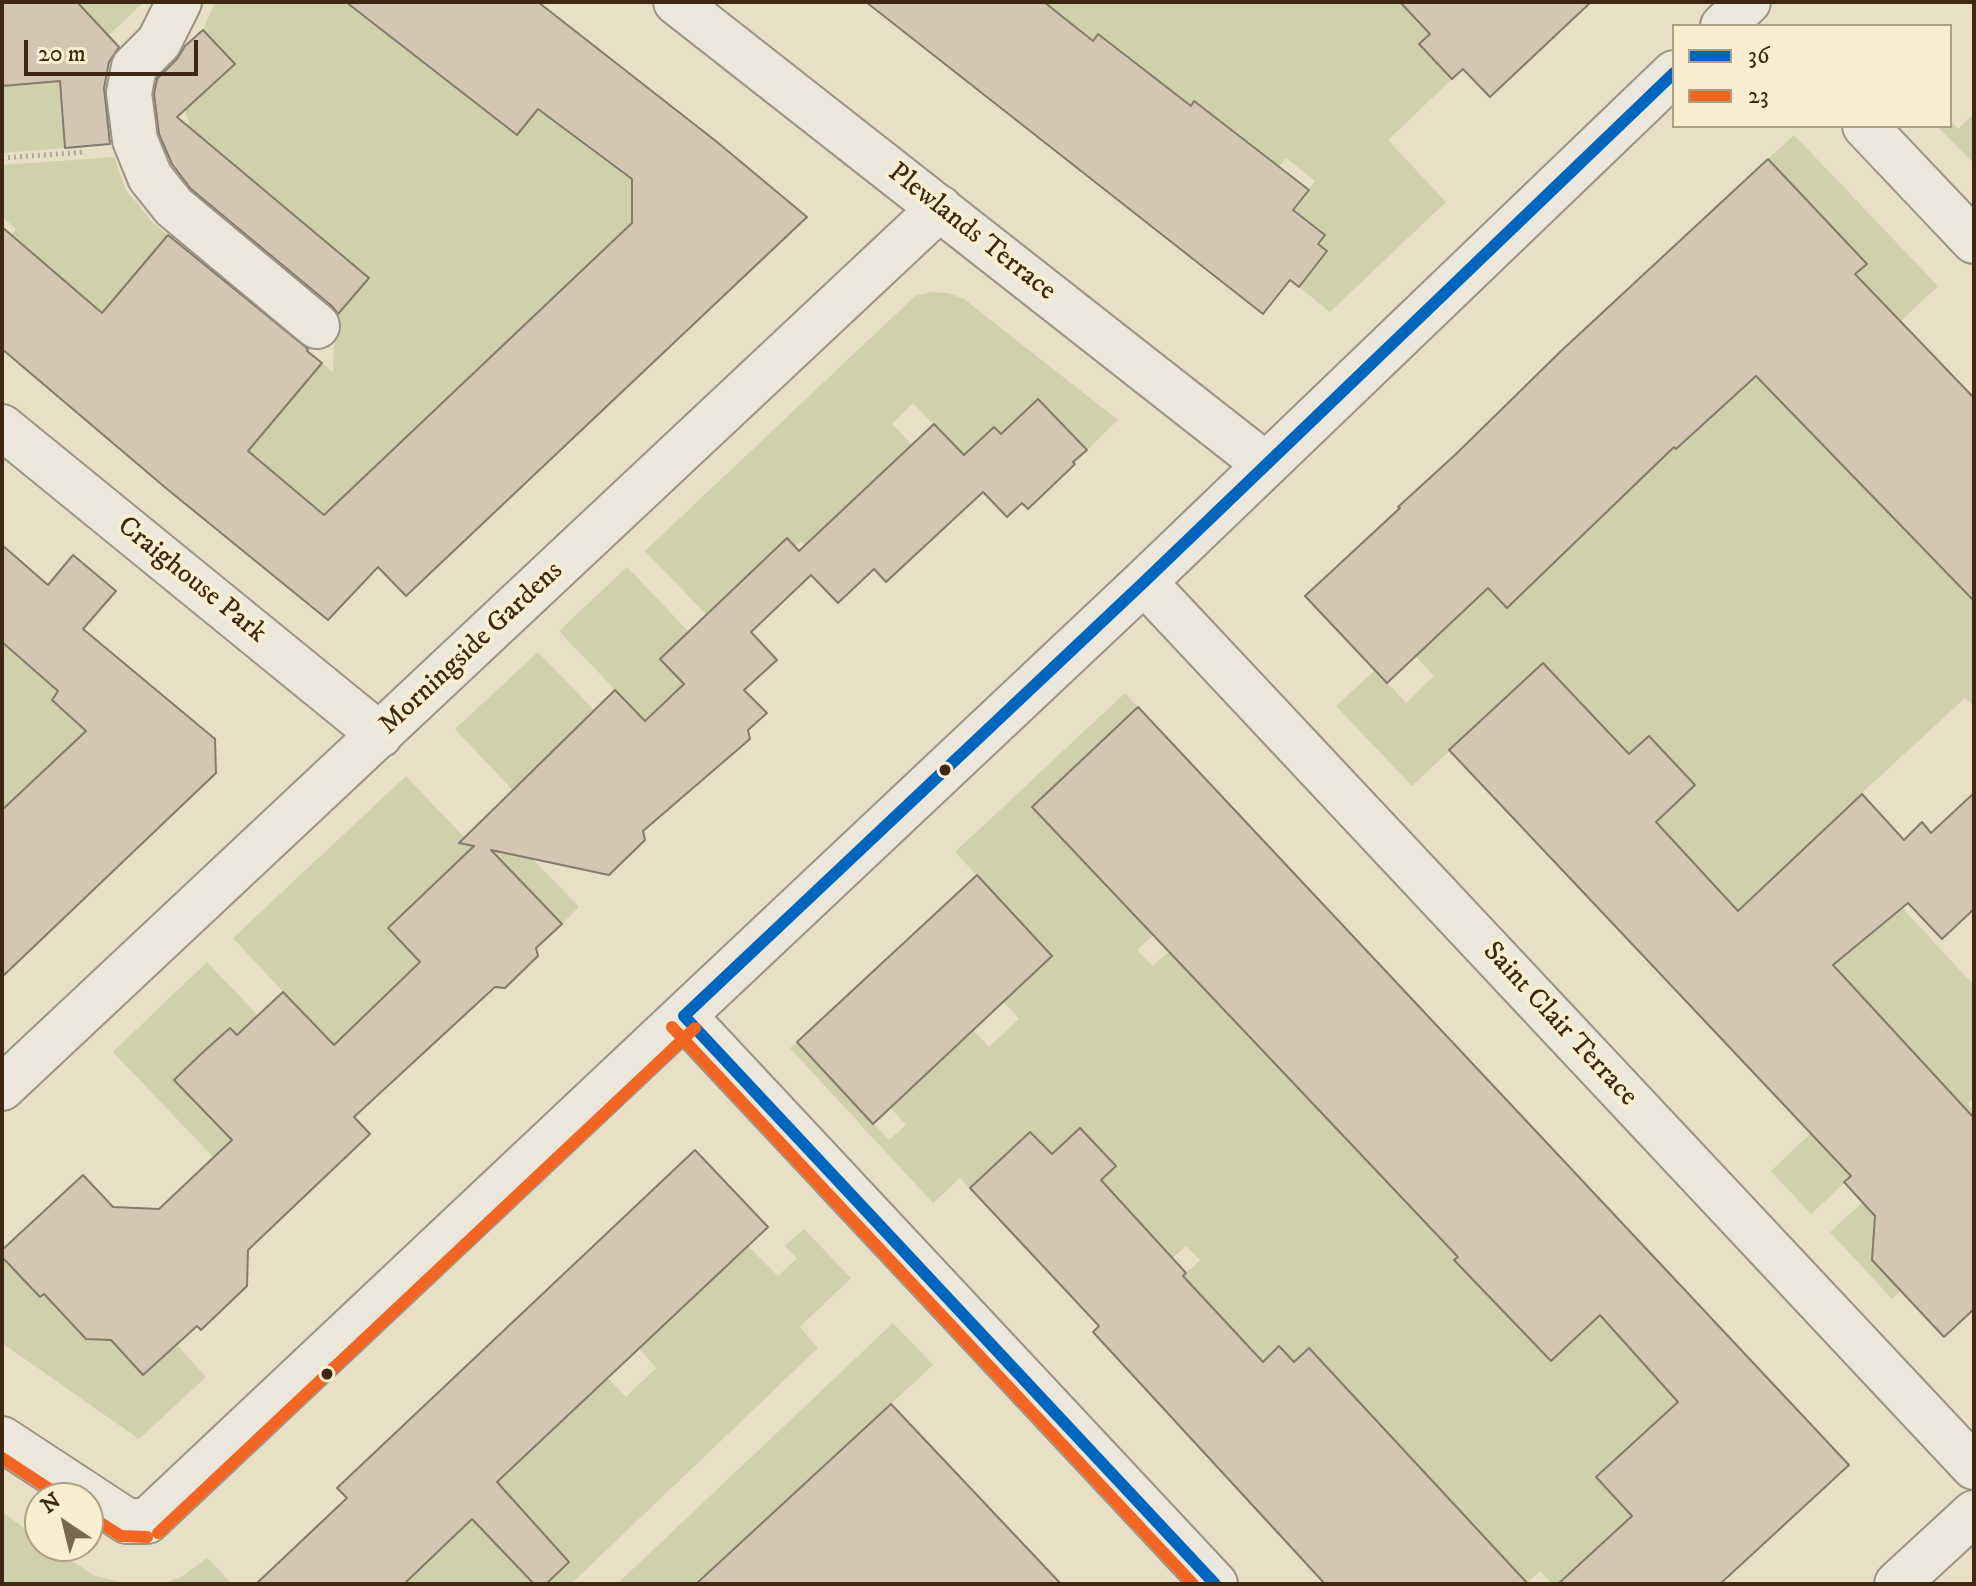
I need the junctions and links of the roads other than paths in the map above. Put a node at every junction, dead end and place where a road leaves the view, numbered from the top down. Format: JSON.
{"nodes":[{"id":1,"x":179,"y":2,"type":"edge"},
{"id":2,"x":676,"y":2,"type":"edge"},
{"id":3,"x":1748,"y":2,"type":"edge"},
{"id":4,"x":1725,"y":24,"type":"edge"},
{"id":5,"x":1767,"y":24,"type":"edge"},
{"id":6,"x":1672,"y":75,"type":"edge"},
{"id":7,"x":1867,"y":128,"type":"edge"},
{"id":8,"x":940,"y":208,"type":"junction"},
{"id":9,"x":1974,"y":241,"type":"edge"},
{"id":10,"x":317,"y":326,"type":"dead end"},
{"id":11,"x":2,"y":427,"type":"edge"},
{"id":12,"x":1266,"y":465,"type":"junction"},
{"id":13,"x":1144,"y":582,"type":"junction"},
{"id":14,"x":380,"y":735,"type":"junction"},
{"id":15,"x":684,"y":1016,"type":"junction"},
{"id":16,"x":2,"y":1088,"type":"edge"},
{"id":17,"x":2,"y":1439,"type":"edge"},
{"id":18,"x":1974,"y":1467,"type":"edge"},
{"id":19,"x":1974,"y":1513,"type":"edge"},
{"id":20,"x":1215,"y":1584,"type":"edge"},
{"id":21,"x":1897,"y":1584,"type":"edge"}],
"edges":[{"from":1,"to":10,"type":"street"},
{"from":2,"to":8,"type":"street","name":"Plewlands Terrace"},
{"from":3,"to":4,"type":"street"},
{"from":3,"to":5,"type":"street"},
{"from":6,"to":12,"type":"street"},
{"from":7,"to":9,"type":"street"},
{"from":8,"to":12,"type":"street","name":"Plewlands Terrace"},
{"from":8,"to":14,"type":"street","name":"Morningside Gardens"},
{"from":11,"to":14,"type":"street","name":"Craighouse Park"},
{"from":12,"to":13,"type":"street"},
{"from":13,"to":15,"type":"street"},
{"from":13,"to":18,"type":"street","name":"Saint Clair Terrace"},
{"from":14,"to":16,"type":"street","name":"Morningside Gardens"},
{"from":15,"to":17,"type":"street"},
{"from":15,"to":20,"type":"street"},
{"from":19,"to":21,"type":"street"}]}
